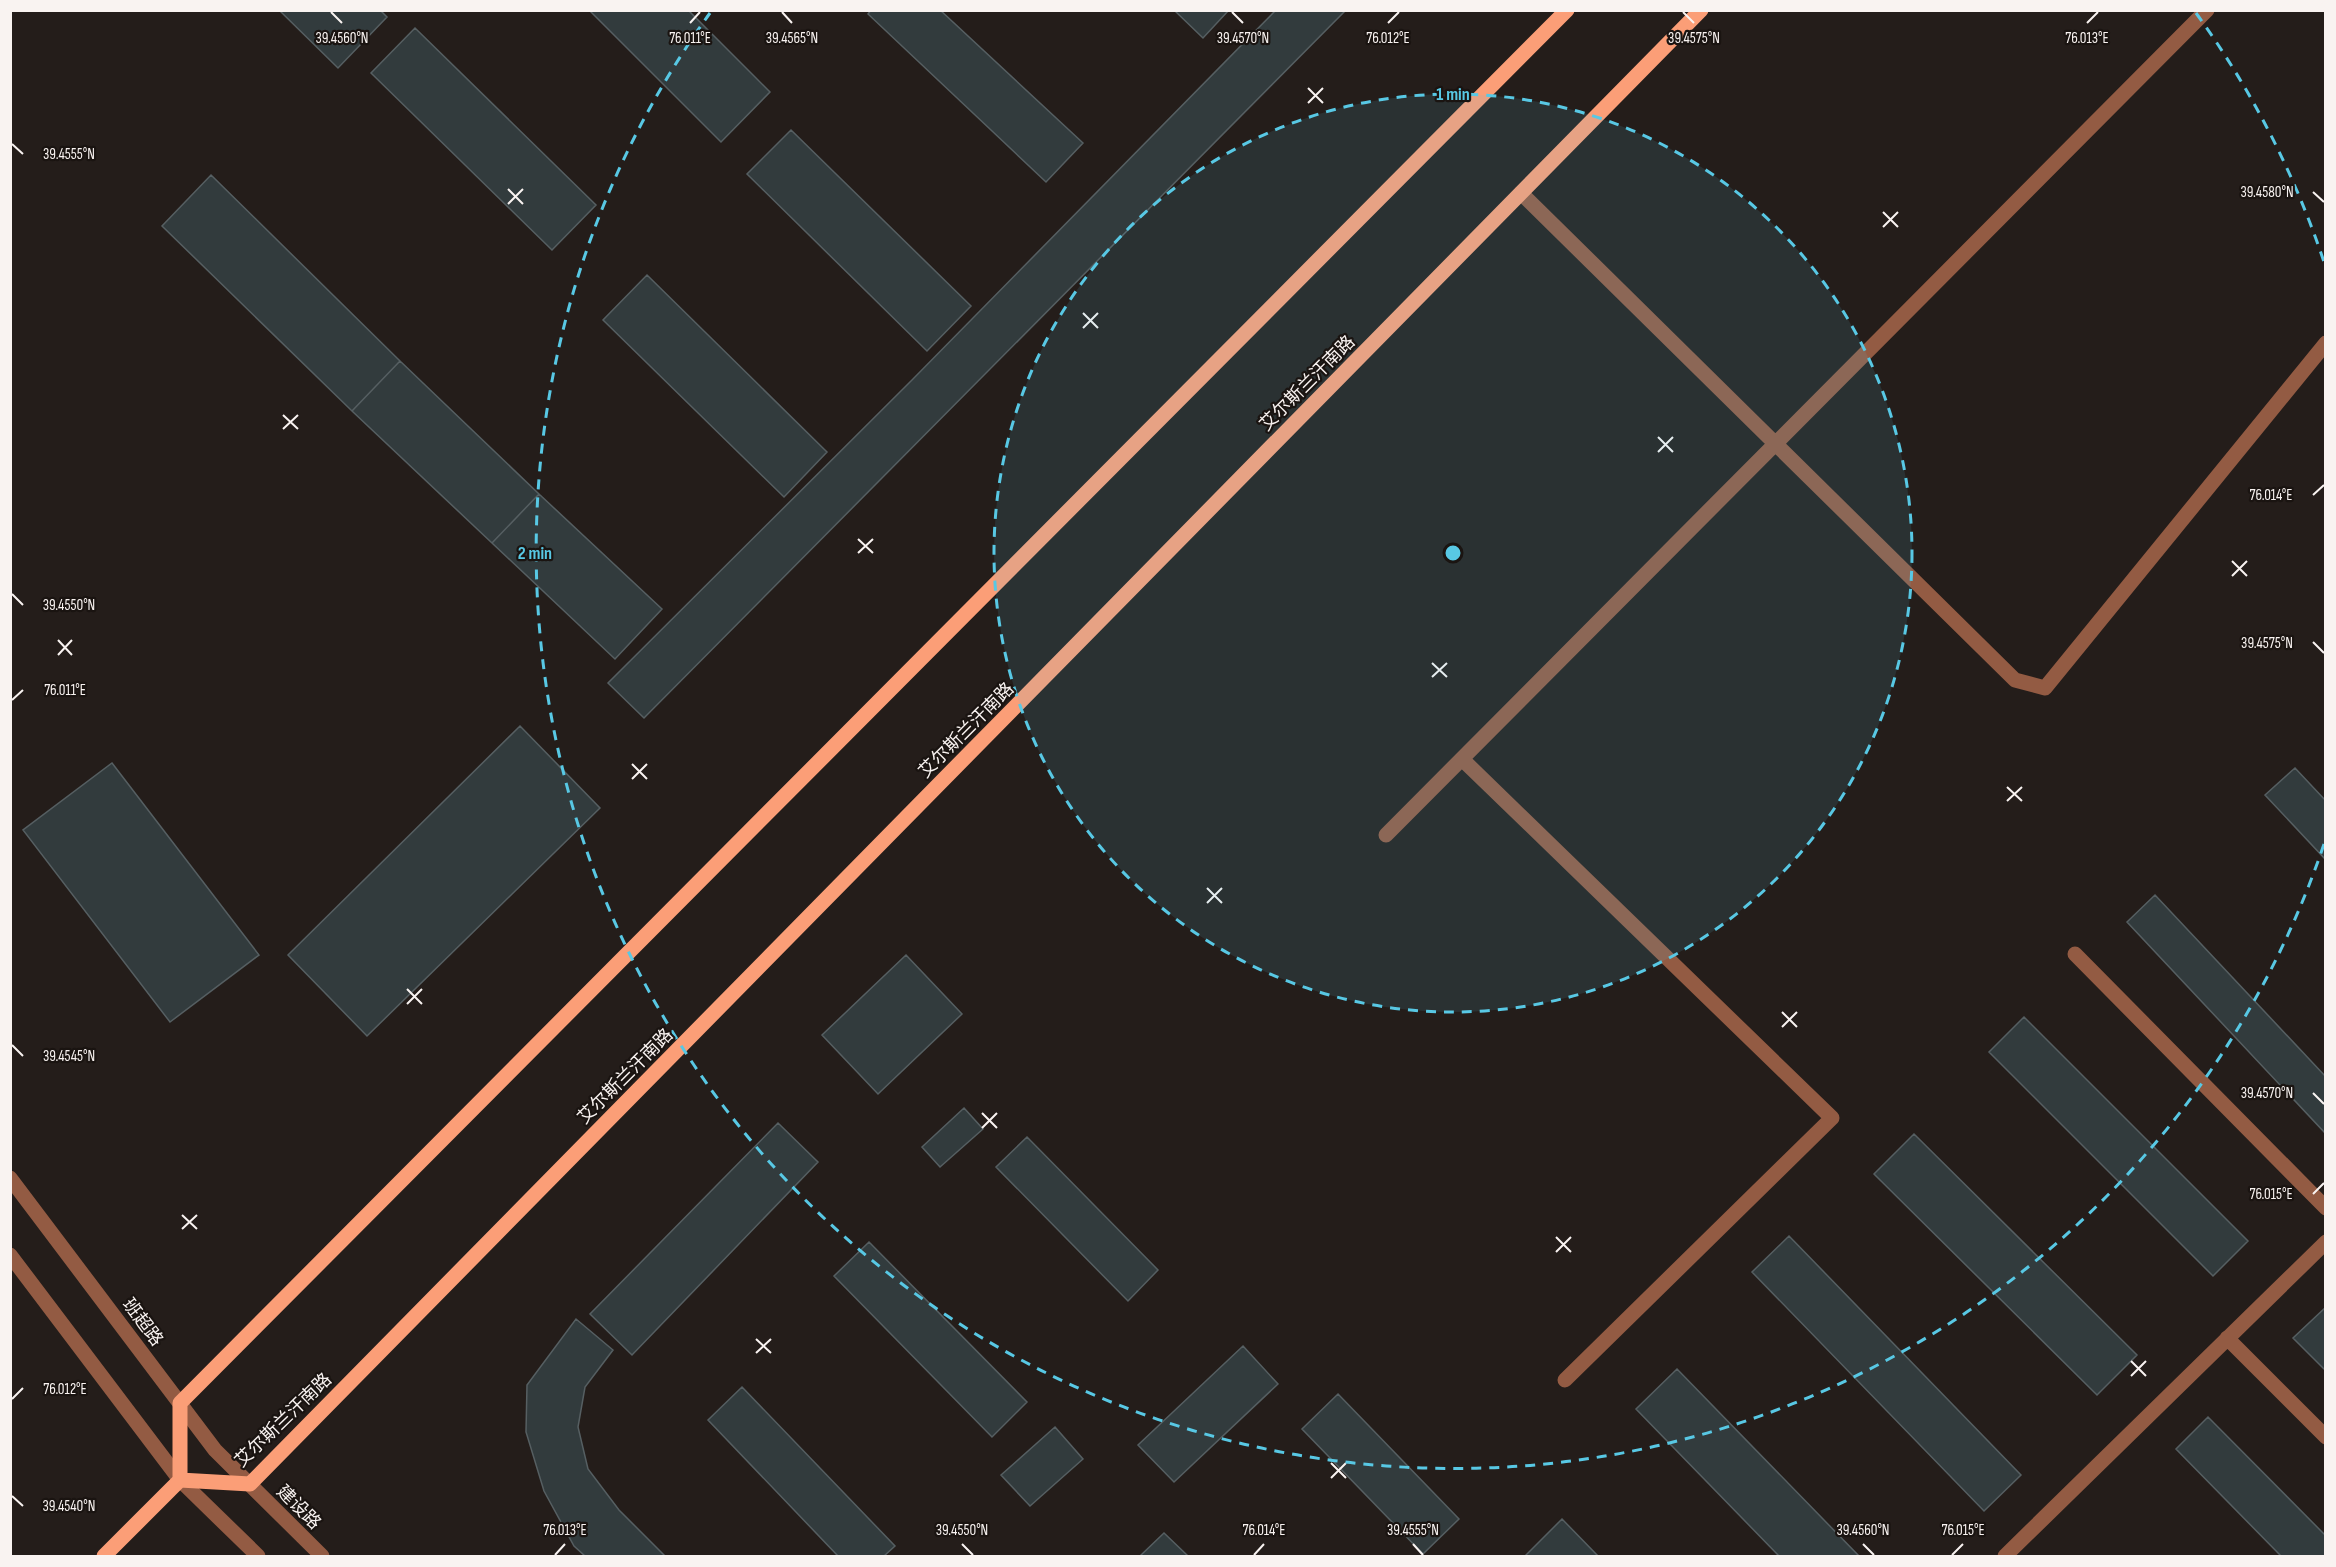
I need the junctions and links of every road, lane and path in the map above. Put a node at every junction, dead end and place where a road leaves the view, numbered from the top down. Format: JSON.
{"nodes":[{"id":1,"x":1567,"y":10,"type":"edge"},
{"id":2,"x":1701,"y":10,"type":"edge"},
{"id":3,"x":2207,"y":10,"type":"edge"},
{"id":4,"x":1521,"y":193,"type":"junction"},
{"id":5,"x":2325,"y":342,"type":"edge"},
{"id":6,"x":1775,"y":444,"type":"junction"},
{"id":7,"x":1462,"y":759,"type":"junction"},
{"id":8,"x":1386,"y":836,"type":"dead end"},
{"id":9,"x":2075,"y":954,"type":"dead end"},
{"id":10,"x":10,"y":1178,"type":"edge"},
{"id":11,"x":2325,"y":1208,"type":"edge"},
{"id":12,"x":2325,"y":1242,"type":"edge"},
{"id":13,"x":10,"y":1255,"type":"edge"},
{"id":14,"x":2227,"y":1338,"type":"junction"},
{"id":15,"x":1565,"y":1380,"type":"dead end"},
{"id":16,"x":180,"y":1403,"type":"junction"},
{"id":17,"x":2325,"y":1437,"type":"edge"},
{"id":18,"x":180,"y":1480,"type":"junction"},
{"id":19,"x":250,"y":1484,"type":"junction"},
{"id":20,"x":104,"y":1557,"type":"edge"},
{"id":21,"x":258,"y":1557,"type":"edge"},
{"id":22,"x":322,"y":1557,"type":"edge"},
{"id":23,"x":2005,"y":1557,"type":"edge"}],
"edges":[{"from":1,"to":16,"type":"main road"},
{"from":2,"to":4,"type":"main road","name":"艾尔斯兰汗南路"},
{"from":3,"to":6,"type":"street"},
{"from":4,"to":6,"type":"street"},
{"from":4,"to":19,"type":"main road","name":"艾尔斯兰汗南路"},
{"from":5,"to":6,"type":"street"},
{"from":6,"to":7,"type":"street"},
{"from":7,"to":8,"type":"street"},
{"from":7,"to":15,"type":"street"},
{"from":9,"to":11,"type":"street"},
{"from":10,"to":16,"type":"street","name":"班超路"},
{"from":12,"to":14,"type":"street"},
{"from":13,"to":18,"type":"street"},
{"from":14,"to":17,"type":"street"},
{"from":14,"to":23,"type":"street"},
{"from":16,"to":18,"type":"main road"},
{"from":16,"to":19,"type":"street","name":"班超路"},
{"from":18,"to":19,"type":"main road","name":"艾尔斯兰汗南路"},
{"from":18,"to":20,"type":"main road"},
{"from":18,"to":21,"type":"street"},
{"from":19,"to":22,"type":"street","name":"建设路"}]}
